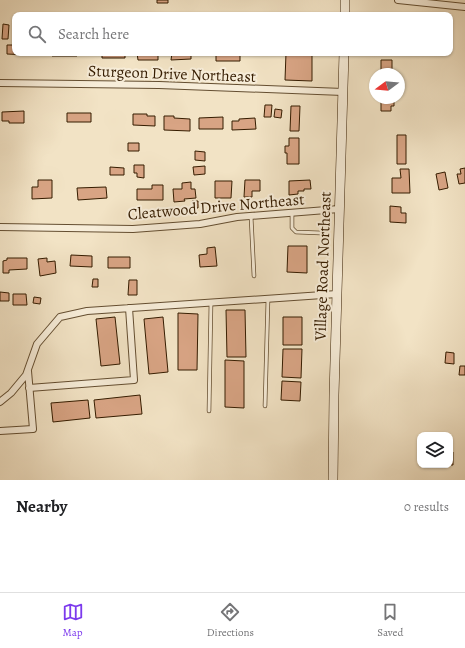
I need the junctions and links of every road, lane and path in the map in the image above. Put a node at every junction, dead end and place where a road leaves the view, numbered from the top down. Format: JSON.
{"nodes":[{"id":1,"x":345,"y":0,"type":"edge"},
{"id":2,"x":398,"y":0,"type":"edge"},
{"id":3,"x":465,"y":7,"type":"edge"},
{"id":4,"x":345,"y":12,"type":"edge"},
{"id":5,"x":344,"y":56,"type":"edge"},
{"id":6,"x":0,"y":83,"type":"edge"},
{"id":7,"x":343,"y":92,"type":"junction"},
{"id":8,"x":339,"y":210,"type":"junction"},
{"id":9,"x":292,"y":213,"type":"junction"},
{"id":10,"x":252,"y":216,"type":"junction"},
{"id":11,"x":0,"y":226,"type":"edge"},
{"id":12,"x":320,"y":233,"type":"dead end"},
{"id":13,"x":254,"y":276,"type":"dead end"},
{"id":14,"x":337,"y":294,"type":"junction"},
{"id":15,"x":268,"y":298,"type":"junction"},
{"id":16,"x":212,"y":302,"type":"junction"},
{"id":17,"x":129,"y":308,"type":"junction"},
{"id":18,"x":28,"y":370,"type":"junction"},
{"id":19,"x":29,"y":388,"type":"junction"},
{"id":20,"x":0,"y":402,"type":"edge"},
{"id":21,"x":265,"y":406,"type":"dead end"},
{"id":22,"x":209,"y":411,"type":"dead end"},
{"id":23,"x":0,"y":431,"type":"edge"},
{"id":24,"x":333,"y":480,"type":"edge"}],
"edges":[{"from":1,"to":4,"type":"main road"},
{"from":2,"to":3,"type":"street"},
{"from":5,"to":7,"type":"main road","name":"Village Road Northeast"},
{"from":6,"to":7,"type":"street","name":"Sturgeon Drive Northeast"},
{"from":7,"to":8,"type":"main road","name":"Village Road Northeast"},
{"from":8,"to":9,"type":"street","name":"Cleatwood Drive Northeast"},
{"from":8,"to":14,"type":"main road","name":"Village Road Northeast"},
{"from":9,"to":10,"type":"street","name":"Cleatwood Drive Northeast"},
{"from":9,"to":12,"type":"lane"},
{"from":10,"to":11,"type":"street","name":"Cleatwood Drive Northeast"},
{"from":10,"to":13,"type":"lane"},
{"from":14,"to":15,"type":"street"},
{"from":14,"to":24,"type":"main road","name":"Village Road Northeast"},
{"from":15,"to":16,"type":"street"},
{"from":15,"to":21,"type":"lane"},
{"from":16,"to":17,"type":"street"},
{"from":16,"to":22,"type":"lane"},
{"from":17,"to":18,"type":"street"},
{"from":17,"to":19,"type":"street"},
{"from":18,"to":19,"type":"street"},
{"from":18,"to":20,"type":"street"},
{"from":19,"to":23,"type":"street"}]}
